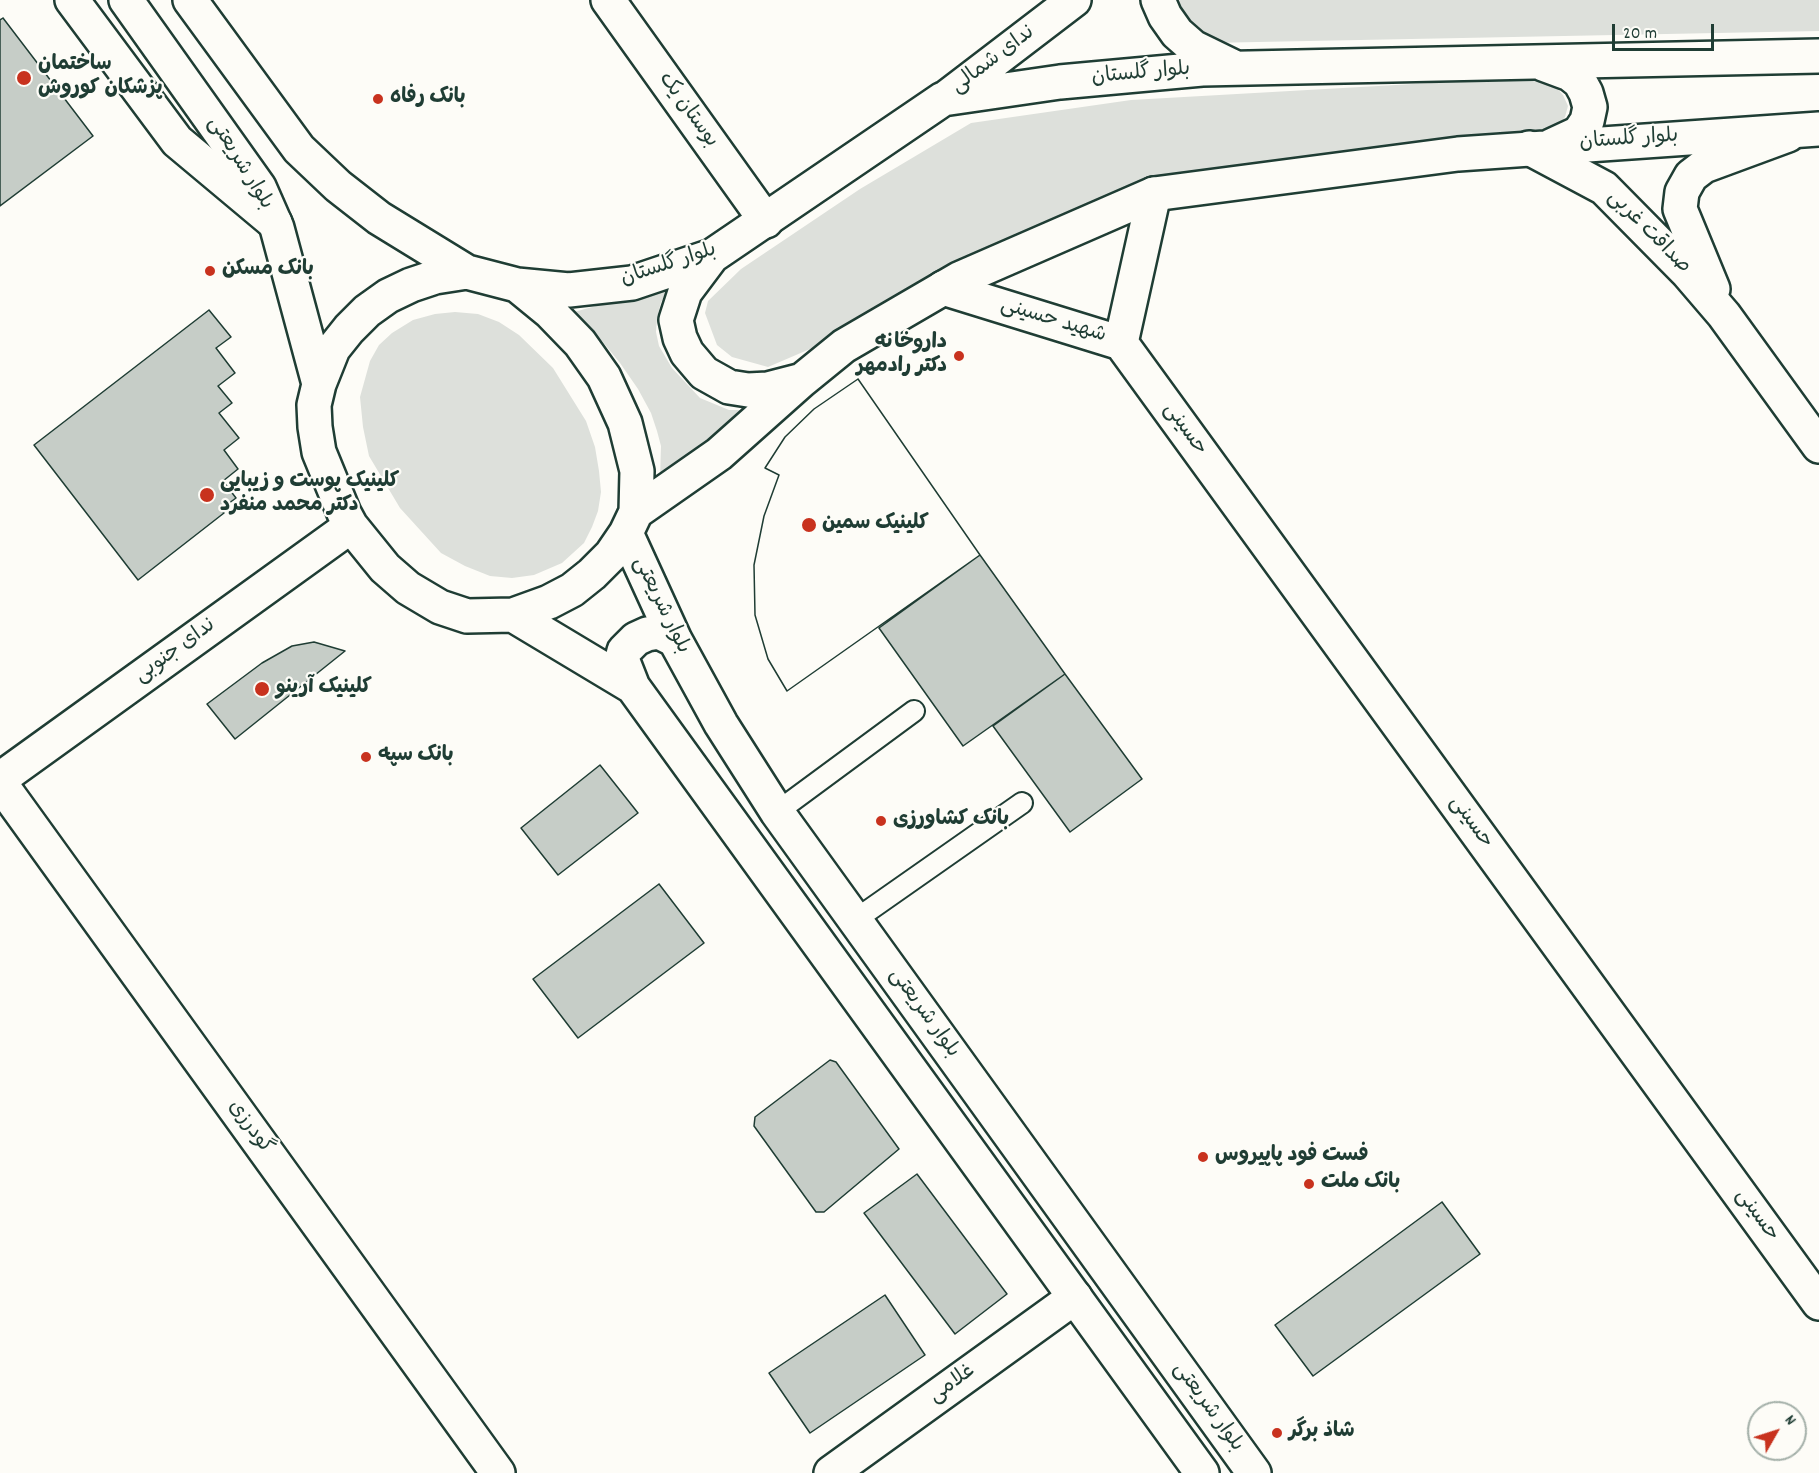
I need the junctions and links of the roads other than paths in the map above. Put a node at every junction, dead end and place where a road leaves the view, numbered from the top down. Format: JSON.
{"nodes":[{"id":1,"x":72,"y":0,"type":"edge"},
{"id":2,"x":126,"y":0,"type":"edge"},
{"id":3,"x":190,"y":0,"type":"edge"},
{"id":4,"x":608,"y":0,"type":"edge"},
{"id":5,"x":1074,"y":0,"type":"edge"},
{"id":6,"x":1158,"y":0,"type":"edge"},
{"id":7,"x":1819,"y":56,"type":"edge"},
{"id":8,"x":1537,"y":63,"type":"junction"},
{"id":9,"x":1235,"y":68,"type":"junction"},
{"id":10,"x":943,"y":99,"type":"junction"},
{"id":11,"x":1810,"y":129,"type":"edge"},
{"id":12,"x":1539,"y":148,"type":"junction"},
{"id":13,"x":1154,"y":194,"type":"junction"},
{"id":14,"x":766,"y":221,"type":"junction"},
{"id":15,"x":274,"y":223,"type":"junction"},
{"id":16,"x":712,"y":256,"type":"junction"},
{"id":17,"x":467,"y":272,"type":"junction"},
{"id":18,"x":517,"y":285,"type":"junction"},
{"id":19,"x":943,"y":288,"type":"junction"},
{"id":20,"x":1724,"y":315,"type":"junction"},
{"id":21,"x":1121,"y":343,"type":"junction"},
{"id":22,"x":801,"y":381,"type":"junction"},
{"id":23,"x":319,"y":384,"type":"junction"},
{"id":24,"x":1819,"y":446,"type":"edge"},
{"id":25,"x":631,"y":523,"type":"junction"},
{"id":26,"x":351,"y":526,"type":"junction"},
{"id":27,"x":513,"y":615,"type":"junction"},
{"id":28,"x":675,"y":640,"type":"junction"},
{"id":29,"x":633,"y":687,"type":"junction"},
{"id":30,"x":914,"y":711,"type":"dead end"},
{"id":31,"x":0,"y":781,"type":"edge"},
{"id":32,"x":1022,"y":803,"type":"dead end"},
{"id":33,"x":777,"y":812,"type":"junction"},
{"id":34,"x":855,"y":920,"type":"junction"},
{"id":35,"x":1075,"y":1298,"type":"junction"},
{"id":36,"x":1819,"y":1303,"type":"edge"},
{"id":37,"x":498,"y":1473,"type":"edge"},
{"id":38,"x":831,"y":1473,"type":"edge"},
{"id":39,"x":1202,"y":1473,"type":"edge"},
{"id":40,"x":1254,"y":1473,"type":"edge"}],
"edges":[{"from":1,"to":15,"type":"main road"},
{"from":2,"to":15,"type":"main road","name":"بلوار شریعتی"},
{"from":3,"to":17,"type":"main road"},
{"from":4,"to":14,"type":"main road","name":"بوستان یک"},
{"from":5,"to":10,"type":"main road","name":"ندای شمالی"},
{"from":6,"to":9,"type":"main road"},
{"from":7,"to":8,"type":"main road","name":"بلوار گلستان"},
{"from":8,"to":9,"type":"main road","name":"بلوار گلستان"},
{"from":8,"to":12,"type":"main road"},
{"from":9,"to":10,"type":"main road","name":"بلوار گلستان"},
{"from":10,"to":14,"type":"main road","name":"بلوار گلستان"},
{"from":11,"to":12,"type":"main road","name":"بلوار گلستان"},
{"from":11,"to":20,"type":"main road","name":"صداقت غربی"},
{"from":12,"to":13,"type":"main road","name":"بلوار گلستان"},
{"from":12,"to":20,"type":"main road","name":"صداقت غربی"},
{"from":13,"to":19,"type":"main road","name":"بلوار گلستان"},
{"from":13,"to":21,"type":"main road","name":"شهید حسینی"},
{"from":14,"to":16,"type":"main road","name":"بلوار گلستان"},
{"from":15,"to":23,"type":"main road","name":"بلوار شریعتی"},
{"from":16,"to":18,"type":"main road","name":"بلوار گلستان"},
{"from":16,"to":22,"type":"main road"},
{"from":17,"to":18,"type":"main road","name":"بلوار گلستان"},
{"from":17,"to":23,"type":"main road"},
{"from":18,"to":25,"type":"main road"},
{"from":19,"to":21,"type":"main road","name":"شهید حسینی"},
{"from":19,"to":22,"type":"main road","name":"بلوار گلستان"},
{"from":20,"to":24,"type":"main road","name":"صداقت غربی"},
{"from":21,"to":36,"type":"main road","name":"حسینی"},
{"from":22,"to":25,"type":"main road","name":"بلوار گلستان"},
{"from":23,"to":26,"type":"main road"},
{"from":25,"to":27,"type":"main road","name":"بلوار گلستان"},
{"from":25,"to":28,"type":"main road","name":"بلوار شریعتی"},
{"from":26,"to":27,"type":"main road"},
{"from":26,"to":31,"type":"main road","name":"ندای جنوبی"},
{"from":27,"to":29,"type":"main road","name":"بلوار شریعتی"},
{"from":28,"to":29,"type":"main road"},
{"from":28,"to":33,"type":"main road","name":"بلوار شریعتی"},
{"from":29,"to":35,"type":"main road","name":"بلوار شریعتی"},
{"from":30,"to":33,"type":"lane"},
{"from":31,"to":37,"type":"main road","name":"گودرزی"},
{"from":32,"to":34,"type":"lane"},
{"from":33,"to":34,"type":"main road","name":"بلوار شریعتی"},
{"from":34,"to":40,"type":"main road","name":"بلوار شریعتی"},
{"from":35,"to":38,"type":"main road","name":"غلامی"},
{"from":35,"to":39,"type":"main road","name":"بلوار شریعتی"}]}
